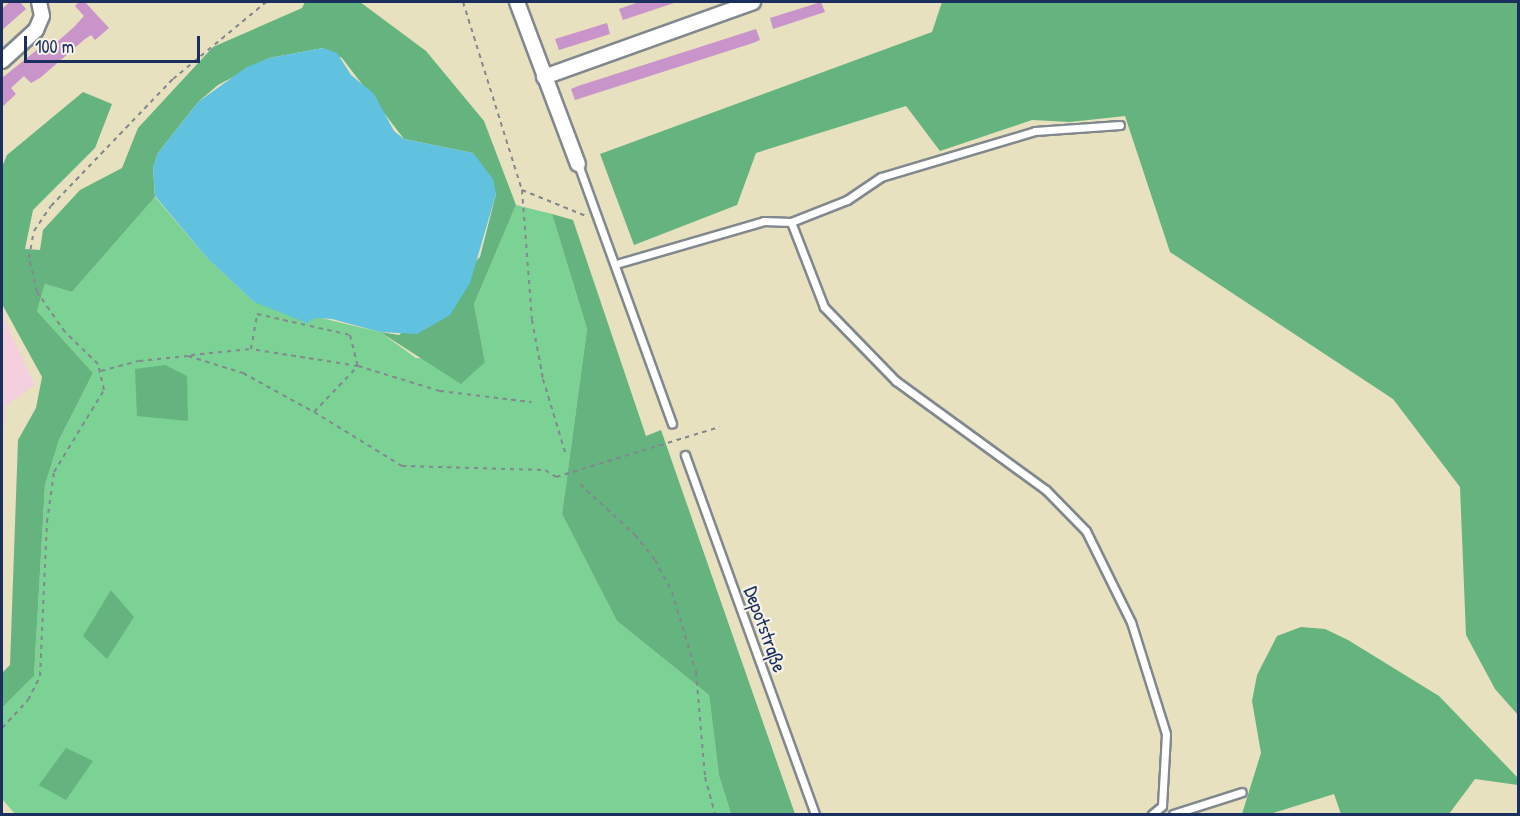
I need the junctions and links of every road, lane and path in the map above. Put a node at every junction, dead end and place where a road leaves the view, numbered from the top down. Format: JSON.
{"nodes":[{"id":1,"x":39,"y":2,"type":"edge"},
{"id":2,"x":266,"y":2,"type":"edge"},
{"id":3,"x":463,"y":2,"type":"edge"},
{"id":4,"x":517,"y":2,"type":"edge"},
{"id":5,"x":753,"y":2,"type":"edge"},
{"id":6,"x":2,"y":62,"type":"edge"},
{"id":7,"x":544,"y":77,"type":"junction"},
{"id":8,"x":1120,"y":125,"type":"dead end"},
{"id":9,"x":578,"y":164,"type":"joint"},
{"id":10,"x":522,"y":190,"type":"junction"},
{"id":11,"x":601,"y":222,"type":"junction"},
{"id":12,"x":791,"y":222,"type":"junction"},
{"id":13,"x":616,"y":264,"type":"junction"},
{"id":14,"x":250,"y":349,"type":"junction"},
{"id":15,"x":188,"y":356,"type":"junction"},
{"id":16,"x":358,"y":366,"type":"junction"},
{"id":17,"x":101,"y":371,"type":"junction"},
{"id":18,"x":531,"y":402,"type":"dead end"},
{"id":19,"x":314,"y":411,"type":"junction"},
{"id":20,"x":672,"y":423,"type":"dead end"},
{"id":21,"x":720,"y":427,"type":"dead end"},
{"id":22,"x":566,"y":455,"type":"dead end"},
{"id":23,"x":685,"y":455,"type":"dead end"},
{"id":24,"x":580,"y":484,"type":"dead end"},
{"id":25,"x":2,"y":728,"type":"edge"},
{"id":26,"x":1242,"y":792,"type":"dead end"},
{"id":27,"x":715,"y":814,"type":"edge"},
{"id":28,"x":815,"y":814,"type":"edge"},
{"id":29,"x":1152,"y":814,"type":"edge"},
{"id":30,"x":1173,"y":814,"type":"edge"}],
"edges":[{"from":1,"to":6,"type":"street"},
{"from":2,"to":17,"type":"path"},
{"from":3,"to":10,"type":"path"},
{"from":4,"to":7,"type":"street"},
{"from":5,"to":7,"type":"street"},
{"from":7,"to":9,"type":"street"},
{"from":8,"to":12,"type":"lane"},
{"from":9,"to":11,"type":"lane"},
{"from":10,"to":11,"type":"path"},
{"from":10,"to":22,"type":"path"},
{"from":11,"to":13,"type":"lane"},
{"from":12,"to":13,"type":"lane"},
{"from":12,"to":29,"type":"lane"},
{"from":13,"to":20,"type":"lane"},
{"from":14,"to":15,"type":"path"},
{"from":14,"to":16,"type":"path"},
{"from":14,"to":16,"type":"path"},
{"from":15,"to":17,"type":"path"},
{"from":15,"to":19,"type":"path"},
{"from":16,"to":18,"type":"path"},
{"from":16,"to":19,"type":"path"},
{"from":17,"to":25,"type":"path"},
{"from":19,"to":21,"type":"path"},
{"from":23,"to":28,"type":"lane","name":"Depotstraße"},
{"from":24,"to":27,"type":"path"},
{"from":26,"to":30,"type":"lane"}]}
